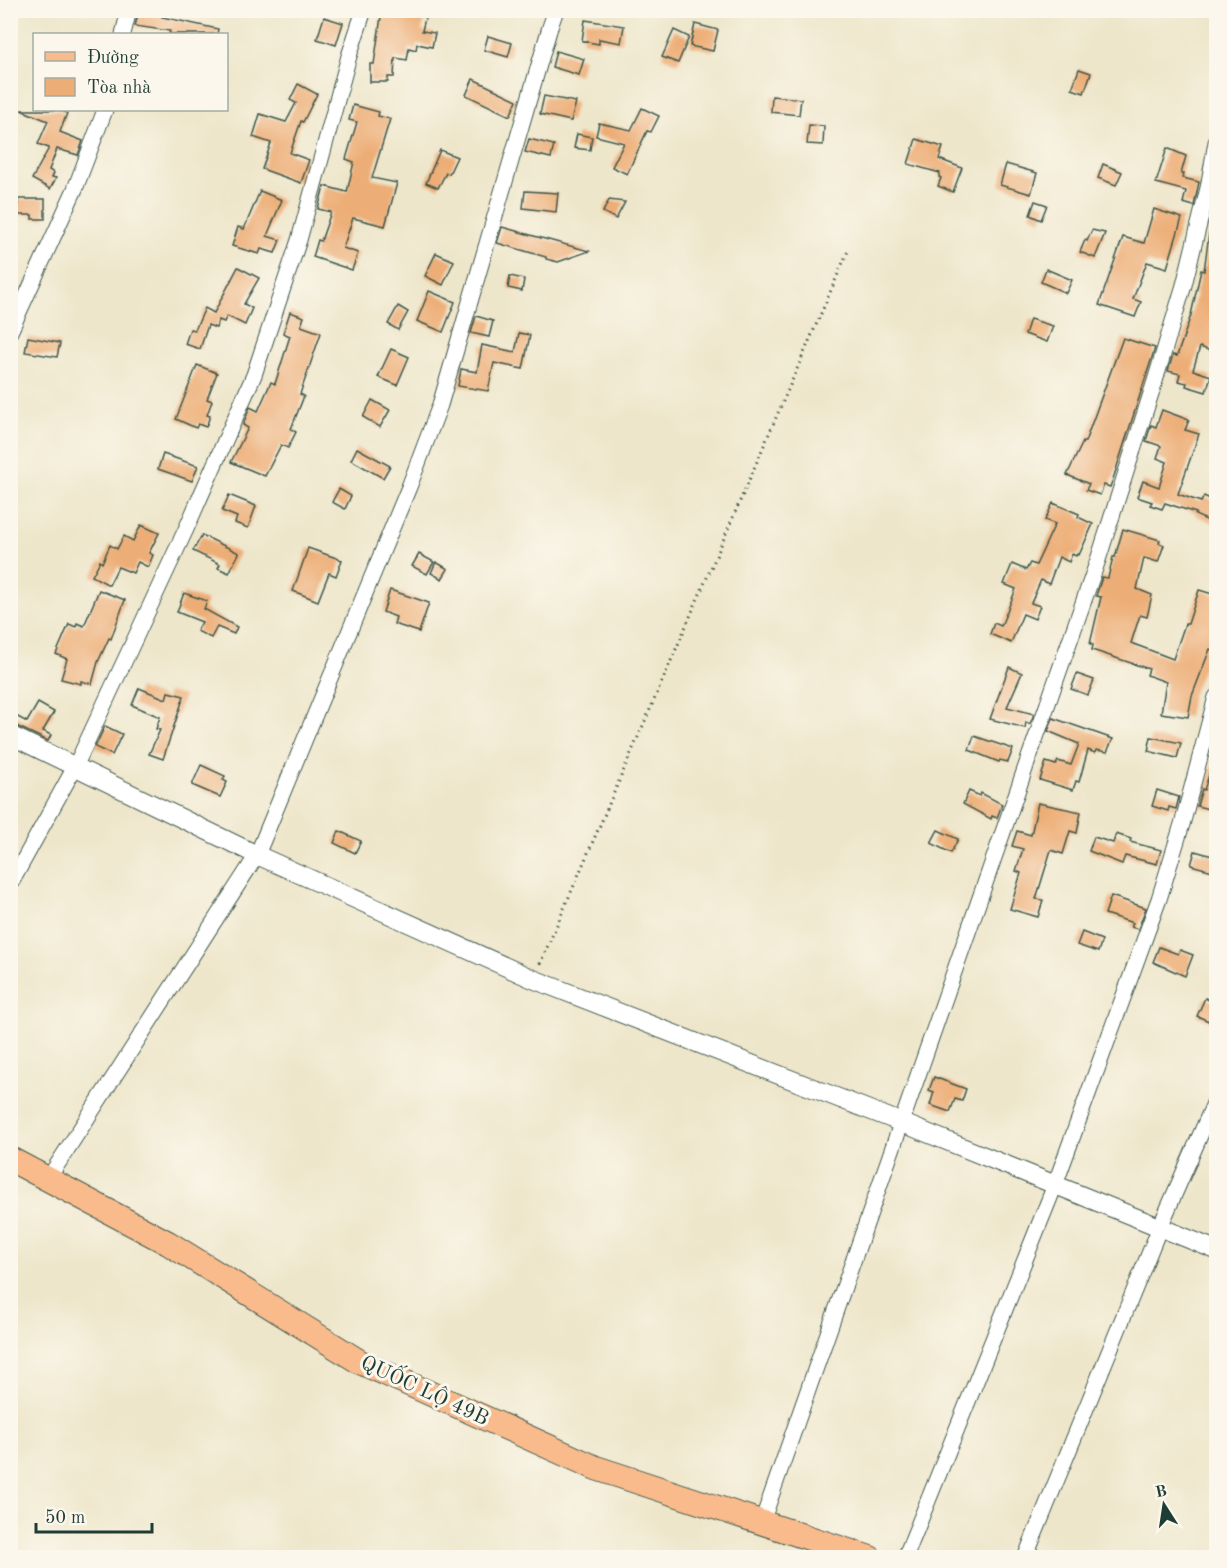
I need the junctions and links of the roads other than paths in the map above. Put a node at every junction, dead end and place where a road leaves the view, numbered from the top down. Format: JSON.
{"nodes":[{"id":1,"x":129,"y":10,"type":"edge"},
{"id":2,"x":364,"y":10,"type":"edge"},
{"id":3,"x":556,"y":10,"type":"edge"},
{"id":4,"x":123,"y":33,"type":"edge"},
{"id":5,"x":105,"y":111,"type":"edge"},
{"id":6,"x":1216,"y":142,"type":"edge"},
{"id":7,"x":10,"y":332,"type":"edge"},
{"id":8,"x":1216,"y":697,"type":"edge"},
{"id":9,"x":10,"y":735,"type":"edge"},
{"id":10,"x":76,"y":765,"type":"junction"},
{"id":11,"x":257,"y":855,"type":"junction"},
{"id":12,"x":10,"y":885,"type":"edge"},
{"id":13,"x":1216,"y":1099,"type":"edge"},
{"id":14,"x":900,"y":1122,"type":"junction"},
{"id":15,"x":10,"y":1159,"type":"edge"},
{"id":16,"x":48,"y":1179,"type":"junction"},
{"id":17,"x":1055,"y":1185,"type":"junction"},
{"id":18,"x":1160,"y":1227,"type":"junction"},
{"id":19,"x":1216,"y":1250,"type":"edge"},
{"id":20,"x":762,"y":1522,"type":"junction"},
{"id":21,"x":870,"y":1557,"type":"edge"},
{"id":22,"x":905,"y":1557,"type":"edge"},
{"id":23,"x":1025,"y":1557,"type":"edge"}],
"edges":[{"from":1,"to":4,"type":"street"},
{"from":2,"to":10,"type":"street"},
{"from":3,"to":11,"type":"street"},
{"from":5,"to":7,"type":"street"},
{"from":6,"to":14,"type":"street"},
{"from":8,"to":17,"type":"street"},
{"from":9,"to":10,"type":"street"},
{"from":10,"to":11,"type":"street"},
{"from":10,"to":12,"type":"street"},
{"from":11,"to":14,"type":"street"},
{"from":11,"to":16,"type":"street"},
{"from":13,"to":18,"type":"street"},
{"from":14,"to":17,"type":"street"},
{"from":14,"to":20,"type":"street"},
{"from":15,"to":16,"type":"main road","name":"QUỐC LỘ 49B"},
{"from":16,"to":20,"type":"main road","name":"QUỐC LỘ 49B"},
{"from":17,"to":18,"type":"street"},
{"from":17,"to":22,"type":"street"},
{"from":18,"to":19,"type":"street"},
{"from":18,"to":23,"type":"street"},
{"from":20,"to":21,"type":"main road","name":"QUỐC LỘ 49B"}]}
